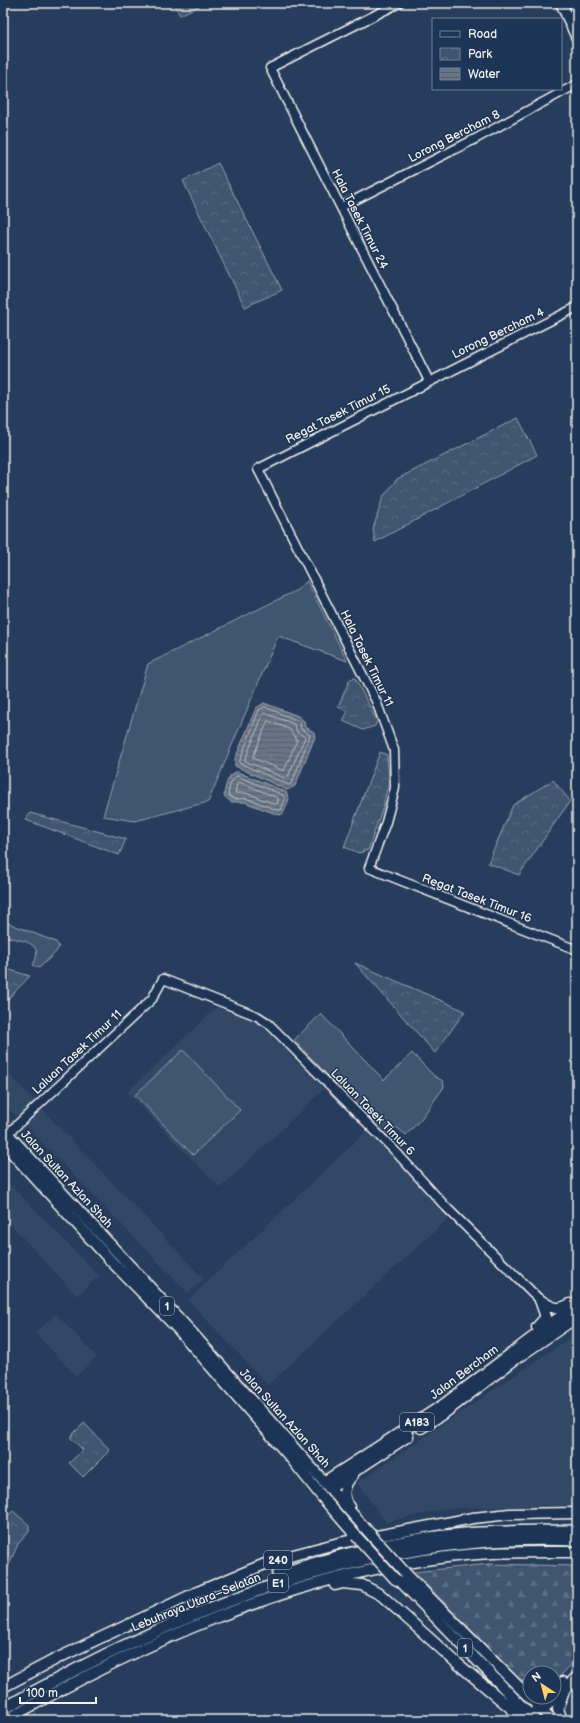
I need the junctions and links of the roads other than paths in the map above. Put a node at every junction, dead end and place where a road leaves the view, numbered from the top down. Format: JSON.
{"nodes":[{"id":1,"x":561,"y":3,"type":"edge"},
{"id":2,"x":565,"y":3,"type":"edge"},
{"id":3,"x":397,"y":4,"type":"edge"},
{"id":4,"x":577,"y":25,"type":"edge"},
{"id":5,"x":577,"y":38,"type":"edge"},
{"id":6,"x":577,"y":84,"type":"edge"},
{"id":7,"x":341,"y":207,"type":"junction"},
{"id":8,"x":577,"y":307,"type":"edge"},
{"id":9,"x":429,"y":381,"type":"junction"},
{"id":10,"x":258,"y":469,"type":"joint"},
{"id":11,"x":369,"y":868,"type":"joint"},
{"id":12,"x":577,"y":950,"type":"edge"},
{"id":13,"x":163,"y":979,"type":"joint"},
{"id":14,"x":4,"y":1136,"type":"edge"},
{"id":15,"x":577,"y":1299,"type":"edge"},
{"id":16,"x":540,"y":1300,"type":"junction"},
{"id":17,"x":577,"y":1304,"type":"edge"},
{"id":18,"x":577,"y":1307,"type":"edge"},
{"id":19,"x":544,"y":1311,"type":"junction"},
{"id":20,"x":566,"y":1312,"type":"junction"},
{"id":21,"x":577,"y":1312,"type":"edge"},
{"id":22,"x":577,"y":1317,"type":"edge"},
{"id":23,"x":557,"y":1318,"type":"junction"},
{"id":24,"x":507,"y":1356,"type":"junction"},
{"id":25,"x":405,"y":1438,"type":"junction"},
{"id":26,"x":295,"y":1450,"type":"junction"},
{"id":27,"x":344,"y":1469,"type":"junction"},
{"id":28,"x":307,"y":1478,"type":"junction"},
{"id":29,"x":325,"y":1485,"type":"junction"},
{"id":30,"x":577,"y":1513,"type":"edge"},
{"id":31,"x":355,"y":1517,"type":"junction"},
{"id":32,"x":577,"y":1531,"type":"edge"},
{"id":33,"x":360,"y":1532,"type":"junction"},
{"id":34,"x":577,"y":1540,"type":"edge"},
{"id":35,"x":577,"y":1552,"type":"edge"},
{"id":36,"x":484,"y":1554,"type":"junction"},
{"id":37,"x":577,"y":1559,"type":"edge"},
{"id":38,"x":405,"y":1579,"type":"junction"},
{"id":39,"x":271,"y":1598,"type":"junction"},
{"id":40,"x":577,"y":1669,"type":"edge"},
{"id":41,"x":577,"y":1678,"type":"edge"},
{"id":42,"x":512,"y":1680,"type":"junction"},
{"id":43,"x":562,"y":1685,"type":"edge"},
{"id":44,"x":522,"y":1686,"type":"edge"},
{"id":45,"x":562,"y":1686,"type":"edge"},
{"id":46,"x":3,"y":1687,"type":"edge"},
{"id":47,"x":3,"y":1700,"type":"edge"},
{"id":48,"x":517,"y":1700,"type":"junction"},
{"id":49,"x":546,"y":1705,"type":"edge"},
{"id":50,"x":550,"y":1705,"type":"edge"},
{"id":51,"x":558,"y":1705,"type":"edge"},
{"id":52,"x":3,"y":1709,"type":"edge"},
{"id":53,"x":544,"y":1715,"type":"edge"},
{"id":54,"x":6,"y":1720,"type":"edge"},
{"id":55,"x":525,"y":1720,"type":"edge"},
{"id":56,"x":535,"y":1720,"type":"edge"},
{"id":57,"x":562,"y":1720,"type":"edge"}],
"edges":[{"from":1,"to":5,"type":"main road"},
{"from":2,"to":4,"type":"main road"},
{"from":3,"to":7,"type":"street","name":"Hala Tasek Timur 24"},
{"from":6,"to":7,"type":"street","name":"Lorong Bercham 8"},
{"from":7,"to":9,"type":"street","name":"Hala Tasek Timur 24"},
{"from":8,"to":9,"type":"street","name":"Lorong Bercham 4"},
{"from":9,"to":10,"type":"street","name":"Regat Tasek Timur 15"},
{"from":10,"to":11,"type":"street","name":"Hala Tasek Timur 11"},
{"from":11,"to":12,"type":"street","name":"Regat Tasek Timur 16"},
{"from":13,"to":14,"type":"street","name":"Laluan Tasek Timur 11"},
{"from":13,"to":16,"type":"street","name":"Laluan Tasek Timur 6"},
{"from":14,"to":26,"type":"main road","name":"Jalan Sultan Azlan Shah","number":"1"},
{"from":14,"to":28,"type":"main road","name":"Jalan Sultan Azlan Shah","number":"1"},
{"from":15,"to":16,"type":"main road"},
{"from":16,"to":19,"type":"main road"},
{"from":17,"to":20,"type":"main road","name":"Jalan Bercham","number":"A183"},
{"from":18,"to":20,"type":"main road"},
{"from":19,"to":23,"type":"main road"},
{"from":19,"to":24,"type":"main road"},
{"from":20,"to":23,"type":"main road","name":"Jalan Bercham","number":"A183"},
{"from":21,"to":23,"type":"main road"},
{"from":22,"to":25,"type":"main road","name":"Jalan Bercham","number":"A183"},
{"from":23,"to":24,"type":"main road","name":"Jalan Bercham","number":"A183"},
{"from":24,"to":27,"type":"main road","name":"Jalan Bercham","number":"A183"},
{"from":25,"to":29,"type":"main road","name":"Jalan Bercham","number":"A183"},
{"from":25,"to":31,"type":"main road"},
{"from":26,"to":27,"type":"main road"},
{"from":26,"to":29,"type":"main road","name":"Jalan Sultan Azlan Shah","number":"1"},
{"from":27,"to":29,"type":"main road","name":"Jalan Bercham","number":"A183"},
{"from":28,"to":29,"type":"main road"},
{"from":28,"to":33,"type":"main road","name":"Jalan Sultan Azlan Shah","number":"1"},
{"from":29,"to":31,"type":"main road","name":"Jalan Sultan Azlan Shah","number":"1"},
{"from":29,"to":33,"type":"main road"},
{"from":30,"to":46,"type":"main road","number":"240"},
{"from":31,"to":33,"type":"main road","name":"Jalan Sultan Azlan Shah","number":"1"},
{"from":32,"to":47,"type":"highway","name":"Lebuhraya Utara–Selatan","number":"E1"},
{"from":33,"to":38,"type":"main road","name":"Jalan Sultan Azlan Shah","number":"1","bridge":true},
{"from":34,"to":52,"type":"highway","name":"Lebuhraya Utara–Selatan","number":"E1"},
{"from":35,"to":36,"type":"main road"},
{"from":36,"to":37,"type":"main road"},
{"from":36,"to":39,"type":"main road"},
{"from":38,"to":42,"type":"main road","name":"Jalan Sultan Azlan Shah","number":"1"},
{"from":38,"to":48,"type":"main road","name":"Jalan Sultan Azlan Shah","number":"1"},
{"from":39,"to":54,"type":"main road"},
{"from":39,"to":55,"type":"main road"},
{"from":40,"to":43,"type":"main road"},
{"from":41,"to":45,"type":"main road"},
{"from":42,"to":44,"type":"main road"},
{"from":42,"to":53,"type":"main road","name":"Jalan Sultan Azlan Shah","number":"1"},
{"from":48,"to":53,"type":"main road"},
{"from":48,"to":56,"type":"main road","name":"Jalan Sultan Azlan Shah","number":"1"},
{"from":49,"to":53,"type":"main road"},
{"from":50,"to":53,"type":"main road"},
{"from":51,"to":57,"type":"main road"}]}
